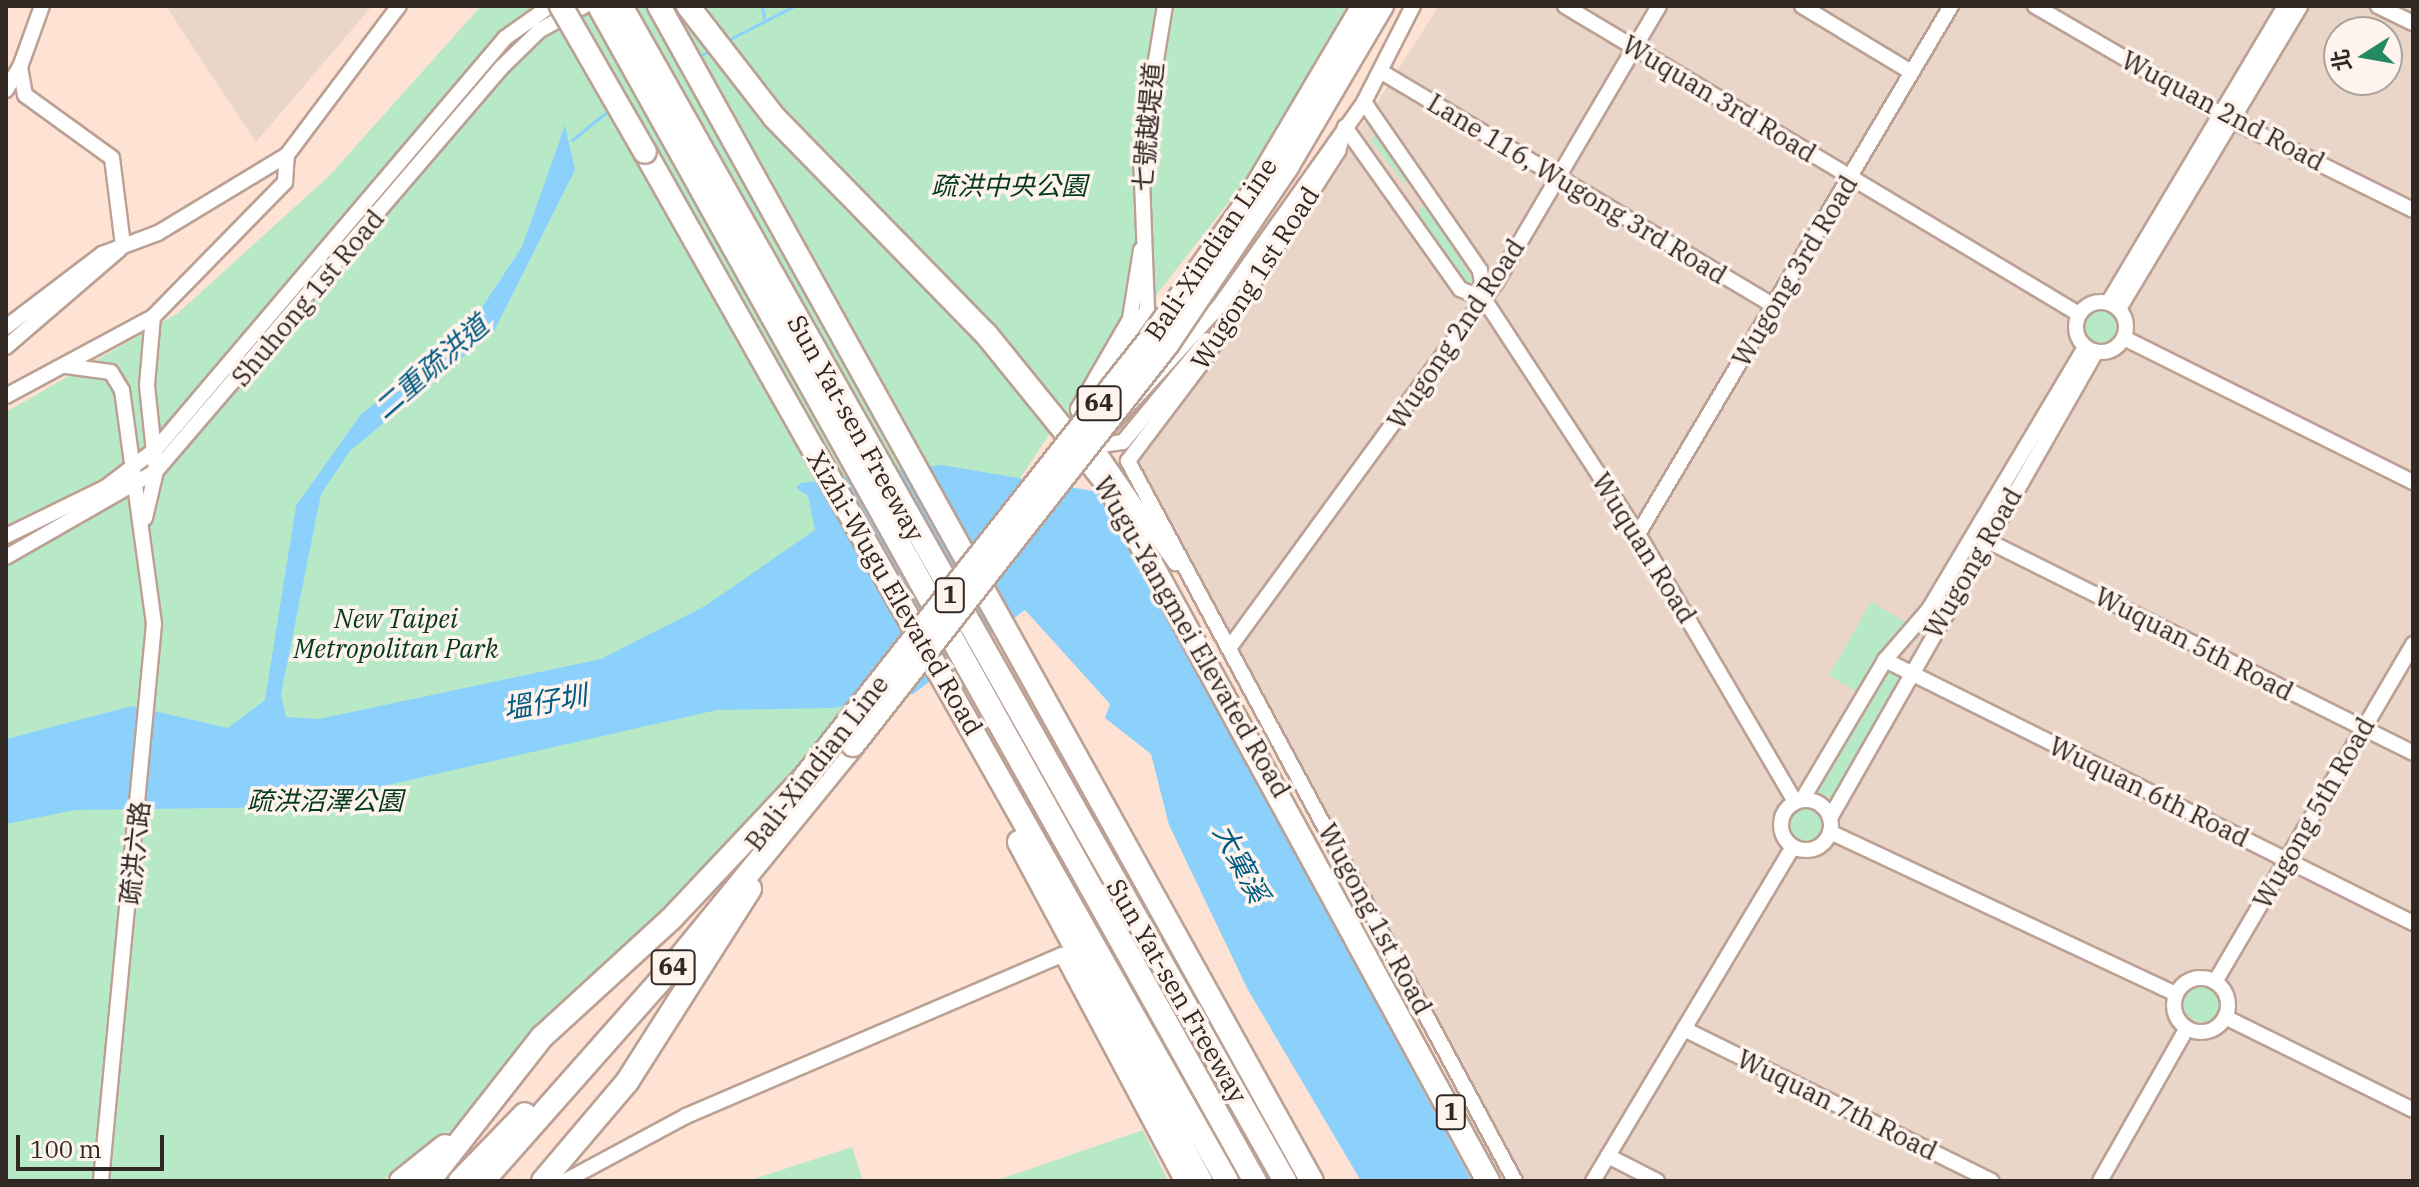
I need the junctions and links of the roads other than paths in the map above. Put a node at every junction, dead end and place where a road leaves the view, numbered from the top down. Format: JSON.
{"nodes":[{"id":1,"x":42,"y":6,"type":"edge"},
{"id":2,"x":399,"y":6,"type":"edge"},
{"id":3,"x":550,"y":6,"type":"edge"},
{"id":4,"x":561,"y":6,"type":"edge"},
{"id":5,"x":584,"y":6,"type":"edge"},
{"id":6,"x":599,"y":6,"type":"edge"},
{"id":7,"x":621,"y":6,"type":"edge"},
{"id":8,"x":659,"y":6,"type":"edge"},
{"id":9,"x":688,"y":6,"type":"edge"},
{"id":10,"x":1165,"y":6,"type":"edge"},
{"id":11,"x":1363,"y":6,"type":"edge"},
{"id":12,"x":1382,"y":6,"type":"edge"},
{"id":13,"x":1413,"y":6,"type":"edge"},
{"id":14,"x":1565,"y":6,"type":"edge"},
{"id":15,"x":1659,"y":6,"type":"edge"},
{"id":16,"x":1802,"y":6,"type":"edge"},
{"id":17,"x":1951,"y":6,"type":"edge"},
{"id":18,"x":2035,"y":6,"type":"edge"},
{"id":19,"x":2285,"y":6,"type":"edge"},
{"id":20,"x":2300,"y":6,"type":"edge"},
{"id":21,"x":2378,"y":6,"type":"edge"},
{"id":22,"x":2413,"y":23,"type":"edge"},
{"id":23,"x":1634,"y":49,"type":"junction"},
{"id":24,"x":20,"y":67,"type":"junction"},
{"id":25,"x":1380,"y":71,"type":"junction"},
{"id":26,"x":1911,"y":72,"type":"junction"},
{"id":27,"x":6,"y":90,"type":"edge"},
{"id":28,"x":1364,"y":102,"type":"junction"},
{"id":29,"x":2225,"y":116,"type":"junction"},
{"id":30,"x":1345,"y":127,"type":"junction"},
{"id":31,"x":645,"y":152,"type":"junction"},
{"id":32,"x":287,"y":155,"type":"junction"},
{"id":33,"x":1557,"y":177,"type":"junction"},
{"id":34,"x":1850,"y":179,"type":"junction"},
{"id":35,"x":2413,"y":210,"type":"edge"},
{"id":36,"x":123,"y":245,"type":"junction"},
{"id":37,"x":1141,"y":249,"type":"junction"},
{"id":38,"x":1484,"y":299,"type":"junction"},
{"id":39,"x":1774,"y":306,"type":"junction"},
{"id":40,"x":2114,"y":306,"type":"junction"},
{"id":41,"x":1225,"y":309,"type":"junction"},
{"id":42,"x":2079,"y":314,"type":"junction"},
{"id":43,"x":153,"y":317,"type":"junction"},
{"id":44,"x":6,"y":327,"type":"edge"},
{"id":45,"x":2124,"y":338,"type":"junction"},
{"id":46,"x":6,"y":347,"type":"edge"},
{"id":47,"x":2090,"y":349,"type":"junction"},
{"id":48,"x":66,"y":366,"type":"junction"},
{"id":49,"x":6,"y":396,"type":"edge"},
{"id":50,"x":1094,"y":446,"type":"junction"},
{"id":51,"x":156,"y":449,"type":"junction"},
{"id":52,"x":134,"y":467,"type":"junction"},
{"id":53,"x":156,"y":471,"type":"junction"},
{"id":54,"x":2413,"y":482,"type":"edge"},
{"id":55,"x":137,"y":486,"type":"junction"},
{"id":56,"x":143,"y":525,"type":"junction"},
{"id":57,"x":1638,"y":534,"type":"junction"},
{"id":58,"x":6,"y":536,"type":"edge"},
{"id":59,"x":1980,"y":537,"type":"junction"},
{"id":60,"x":6,"y":557,"type":"edge"},
{"id":61,"x":1221,"y":629,"type":"junction"},
{"id":62,"x":2413,"y":644,"type":"edge"},
{"id":63,"x":1230,"y":647,"type":"junction"},
{"id":64,"x":1885,"y":660,"type":"junction"},
{"id":65,"x":1915,"y":676,"type":"junction"},
{"id":66,"x":2363,"y":729,"type":"junction"},
{"id":67,"x":853,"y":745,"type":"junction"},
{"id":68,"x":2413,"y":753,"type":"edge"},
{"id":69,"x":804,"y":778,"type":"junction"},
{"id":70,"x":1798,"y":801,"type":"junction"},
{"id":71,"x":1830,"y":825,"type":"junction"},
{"id":72,"x":1793,"y":847,"type":"junction"},
{"id":73,"x":2287,"y":861,"type":"junction"},
{"id":74,"x":2413,"y":923,"type":"edge"},
{"id":75,"x":2215,"y":982,"type":"junction"},
{"id":76,"x":2176,"y":994,"type":"junction"},
{"id":77,"x":2225,"y":1017,"type":"junction"},
{"id":78,"x":2187,"y":1028,"type":"junction"},
{"id":79,"x":1684,"y":1029,"type":"junction"},
{"id":80,"x":542,"y":1037,"type":"junction"},
{"id":81,"x":1213,"y":1106,"type":"junction"},
{"id":82,"x":2413,"y":1110,"type":"edge"},
{"id":83,"x":578,"y":1137,"type":"junction"},
{"id":84,"x":1608,"y":1156,"type":"junction"},
{"id":85,"x":1280,"y":1172,"type":"edge"},
{"id":86,"x":101,"y":1181,"type":"edge"},
{"id":87,"x":401,"y":1181,"type":"edge"},
{"id":88,"x":429,"y":1181,"type":"edge"},
{"id":89,"x":460,"y":1181,"type":"edge"},
{"id":90,"x":483,"y":1181,"type":"edge"},
{"id":91,"x":529,"y":1181,"type":"edge"},
{"id":92,"x":543,"y":1181,"type":"edge"},
{"id":93,"x":565,"y":1181,"type":"edge"},
{"id":94,"x":1182,"y":1181,"type":"edge"},
{"id":95,"x":1201,"y":1181,"type":"edge"},
{"id":96,"x":1227,"y":1181,"type":"edge"},
{"id":97,"x":1239,"y":1181,"type":"edge"},
{"id":98,"x":1255,"y":1181,"type":"edge"},
{"id":99,"x":1293,"y":1181,"type":"edge"},
{"id":100,"x":1312,"y":1181,"type":"edge"},
{"id":101,"x":1488,"y":1181,"type":"edge"},
{"id":102,"x":1515,"y":1181,"type":"edge"},
{"id":103,"x":1593,"y":1181,"type":"edge"},
{"id":104,"x":1657,"y":1181,"type":"edge"},
{"id":105,"x":1991,"y":1181,"type":"edge"},
{"id":106,"x":2100,"y":1181,"type":"edge"}],
"edges":[{"from":1,"to":24,"type":"street"},
{"from":2,"to":32,"type":"street"},
{"from":3,"to":51,"type":"street","name":"Shuhong 1st Road"},
{"from":4,"to":31,"type":"highway","name":"Xizhi-Wugu Elevated Road","number":"1","bridge":true},
{"from":5,"to":53,"type":"street","name":"Shuhong 1st Road"},
{"from":6,"to":81,"type":"highway","name":"Sun Yat-sen Freeway","number":"1","bridge":true},
{"from":7,"to":85,"type":"highway","name":"Sun Yat-sen Freeway","number":"1","bridge":true},
{"from":8,"to":100,"type":"highway","number":"1","bridge":true},
{"from":9,"to":101,"type":"highway","name":"Wugu-Yangmei Elevated Road","number":"1","bridge":true},
{"from":10,"to":37,"type":"street","name":"七號越堤道"},
{"from":11,"to":69,"type":"highway","name":"Bali-Xindian Line","number":"64","bridge":true},
{"from":12,"to":67,"type":"highway","name":"Bali-Xindian Line","number":"64","bridge":true},
{"from":13,"to":25,"type":"street","name":"Wugong 1st Road"},
{"from":14,"to":23,"type":"street","name":"Wuquan 3rd Road"},
{"from":15,"to":23,"type":"street","name":"Wugong 2nd Road"},
{"from":16,"to":26,"type":"street"},
{"from":17,"to":26,"type":"street","name":"Wugong 3rd Road"},
{"from":18,"to":29,"type":"street","name":"Wuquan 2nd Road"},
{"from":19,"to":29,"type":"street"},
{"from":20,"to":29,"type":"street"},
{"from":21,"to":22,"type":"street"},
{"from":23,"to":33,"type":"street","name":"Wugong 2nd Road"},
{"from":23,"to":34,"type":"street","name":"Wuquan 3rd Road"},
{"from":24,"to":27,"type":"street"},
{"from":24,"to":36,"type":"street"},
{"from":25,"to":28,"type":"street","name":"Wugong 1st Road"},
{"from":25,"to":33,"type":"street","name":"Lane 116, Wugong 3rd Road"},
{"from":26,"to":34,"type":"street","name":"Wugong 3rd Road"},
{"from":28,"to":30,"type":"street","name":"Wugong 1st Road"},
{"from":28,"to":38,"type":"street","name":"Wuquan Road"},
{"from":29,"to":35,"type":"street","name":"Wuquan 2nd Road"},
{"from":29,"to":40,"type":"street"},
{"from":30,"to":38,"type":"street","name":"Wuquan Road"},
{"from":30,"to":41,"type":"street","name":"Wugong 1st Road"},
{"from":31,"to":95,"type":"highway","number":"1","bridge":true},
{"from":31,"to":96,"type":"highway","name":"Xizhi-Wugu Elevated Road","number":"1","bridge":true},
{"from":32,"to":36,"type":"street"},
{"from":32,"to":43,"type":"street"},
{"from":33,"to":38,"type":"street","name":"Wugong 2nd Road"},
{"from":33,"to":39,"type":"street","name":"Lane 116, Wugong 3rd Road"},
{"from":34,"to":39,"type":"street","name":"Wugong 3rd Road"},
{"from":34,"to":42,"type":"street","name":"Wuquan 3rd Road"},
{"from":36,"to":44,"type":"street"},
{"from":36,"to":46,"type":"street"},
{"from":37,"to":41,"type":"street","name":"七號越堤道"},
{"from":37,"to":50,"type":"street","name":"七號越堤道"},
{"from":38,"to":57,"type":"street","name":"Wuquan Road"},
{"from":38,"to":63,"type":"street","name":"Wugong 2nd Road"},
{"from":39,"to":57,"type":"street","name":"Wugong 3rd Road"},
{"from":40,"to":42,"type":"street"},
{"from":40,"to":45,"type":"street"},
{"from":41,"to":50,"type":"street"},
{"from":41,"to":61,"type":"street","name":"Wugong 1st Road"},
{"from":42,"to":47,"type":"street"},
{"from":43,"to":48,"type":"street"},
{"from":43,"to":51,"type":"street"},
{"from":45,"to":47,"type":"street"},
{"from":45,"to":54,"type":"street"},
{"from":47,"to":59,"type":"street","name":"Wugong Road"},
{"from":48,"to":49,"type":"street"},
{"from":48,"to":52,"type":"street","name":"疏洪六路"},
{"from":50,"to":61,"type":"street","name":"七號越堤道"},
{"from":51,"to":52,"type":"street","name":"Shuhong 1st Road"},
{"from":51,"to":53,"type":"street"},
{"from":52,"to":55,"type":"street","name":"疏洪六路"},
{"from":52,"to":58,"type":"street","name":"Shuhong 1st Road"},
{"from":53,"to":55,"type":"street","name":"Shuhong 1st Road"},
{"from":53,"to":56,"type":"street","name":"疏洪六路"},
{"from":55,"to":56,"type":"street","name":"疏洪六路"},
{"from":55,"to":60,"type":"street","name":"Shuhong 1st Road"},
{"from":56,"to":86,"type":"street","name":"疏洪六路"},
{"from":57,"to":70,"type":"street","name":"Wuquan Road"},
{"from":59,"to":64,"type":"street","name":"Wugong Road"},
{"from":59,"to":65,"type":"street","name":"Wugong Road"},
{"from":59,"to":66,"type":"street","name":"Wuquan 5th Road"},
{"from":61,"to":63,"type":"street","name":"Wugong 1st Road"},
{"from":62,"to":66,"type":"street","name":"Wugong 5th Road"},
{"from":63,"to":102,"type":"street","name":"Wugong 1st Road"},
{"from":64,"to":65,"type":"street","name":"Wuquan 6th Road"},
{"from":64,"to":70,"type":"street","name":"Wugong Road"},
{"from":65,"to":71,"type":"street","name":"Wugong Road"},
{"from":65,"to":73,"type":"street","name":"Wuquan 6th Road"},
{"from":66,"to":68,"type":"street","name":"Wuquan 5th Road"},
{"from":66,"to":73,"type":"street","name":"Wugong 5th Road"},
{"from":67,"to":83,"type":"highway"},
{"from":67,"to":90,"type":"highway","name":"Bali-Xindian Line","number":"64"},
{"from":69,"to":80,"type":"highway"},
{"from":69,"to":89,"type":"highway","name":"Bali-Xindian Line","number":"64"},
{"from":70,"to":71,"type":"street"},
{"from":70,"to":72,"type":"street"},
{"from":71,"to":72,"type":"street"},
{"from":71,"to":76,"type":"street"},
{"from":72,"to":79,"type":"street"},
{"from":73,"to":74,"type":"street","name":"Wuquan 6th Road"},
{"from":73,"to":75,"type":"street","name":"Wugong 5th Road"},
{"from":75,"to":76,"type":"street"},
{"from":75,"to":77,"type":"street"},
{"from":76,"to":78,"type":"street"},
{"from":77,"to":78,"type":"street"},
{"from":77,"to":82,"type":"street"},
{"from":78,"to":106,"type":"street"},
{"from":79,"to":84,"type":"street"},
{"from":79,"to":105,"type":"street","name":"Wuquan 7th Road"},
{"from":80,"to":87,"type":"highway"},
{"from":80,"to":88,"type":"highway"},
{"from":81,"to":97,"type":"highway"},
{"from":81,"to":98,"type":"highway","name":"Sun Yat-sen Freeway","number":"1"},
{"from":83,"to":91,"type":"highway"},
{"from":83,"to":92,"type":"highway"},
{"from":84,"to":103,"type":"street"},
{"from":84,"to":104,"type":"street"},
{"from":85,"to":99,"type":"highway","name":"Sun Yat-sen Freeway"},
{"from":93,"to":94,"type":"street"}]}
